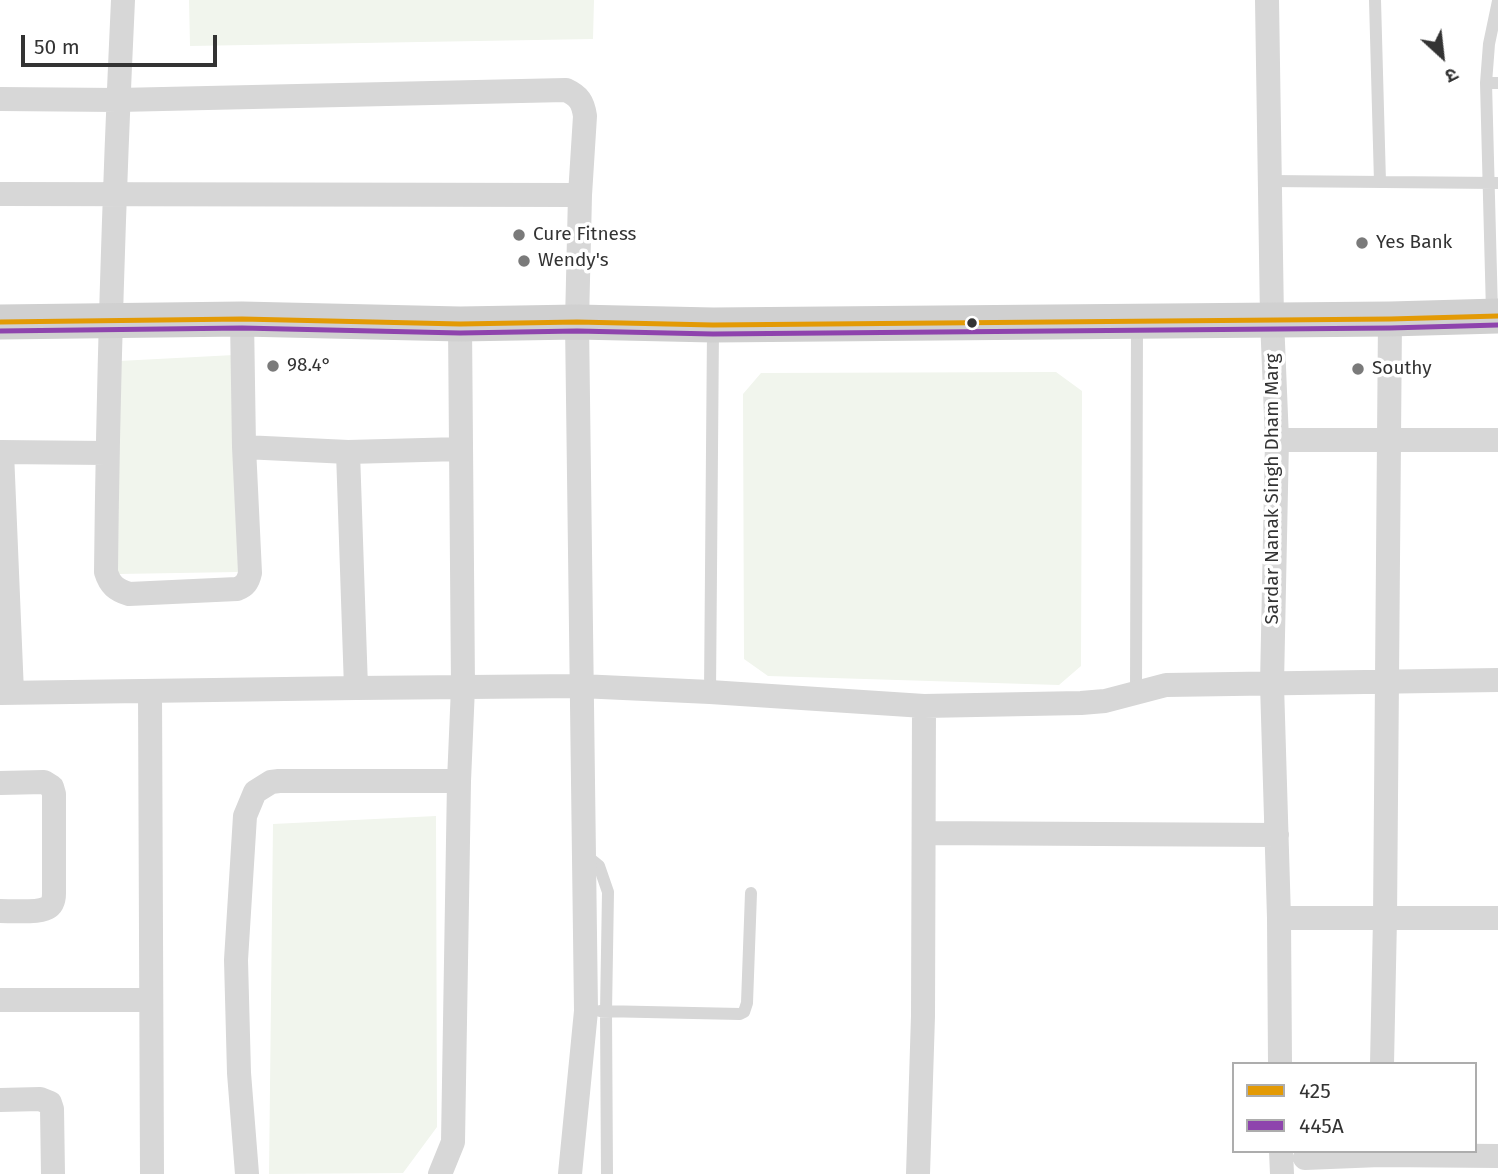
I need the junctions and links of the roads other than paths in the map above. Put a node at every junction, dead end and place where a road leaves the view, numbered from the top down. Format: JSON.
{"nodes":[{"id":1,"x":123,"y":0,"type":"edge"},
{"id":2,"x":1267,"y":0,"type":"edge"},
{"id":3,"x":1375,"y":0,"type":"edge"},
{"id":4,"x":1498,"y":1,"type":"edge"},
{"id":5,"x":1492,"y":83,"type":"edge"},
{"id":6,"x":0,"y":99,"type":"edge"},
{"id":7,"x":118,"y":100,"type":"junction"},
{"id":8,"x":1270,"y":181,"type":"junction"},
{"id":9,"x":1380,"y":182,"type":"junction"},
{"id":10,"x":1494,"y":183,"type":"edge"},
{"id":11,"x":0,"y":194,"type":"edge"},
{"id":12,"x":114,"y":194,"type":"junction"},
{"id":13,"x":580,"y":195,"type":"junction"},
{"id":14,"x":1495,"y":316,"type":"edge"},
{"id":15,"x":242,"y":319,"type":"junction"},
{"id":16,"x":1272,"y":319,"type":"junction"},
{"id":17,"x":1390,"y":319,"type":"junction"},
{"id":18,"x":0,"y":321,"type":"edge"},
{"id":19,"x":1137,"y":321,"type":"junction"},
{"id":20,"x":111,"y":322,"type":"junction"},
{"id":21,"x":577,"y":322,"type":"junction"},
{"id":22,"x":460,"y":324,"type":"junction"},
{"id":23,"x":713,"y":325,"type":"junction"},
{"id":24,"x":1277,"y":440,"type":"junction"},
{"id":25,"x":1388,"y":440,"type":"junction"},
{"id":26,"x":1498,"y":440,"type":"edge"},
{"id":27,"x":244,"y":447,"type":"junction"},
{"id":28,"x":461,"y":449,"type":"junction"},
{"id":29,"x":1,"y":452,"type":"edge"},
{"id":30,"x":348,"y":452,"type":"junction"},
{"id":31,"x":107,"y":453,"type":"junction"},
{"id":32,"x":1498,"y":680,"type":"edge"},
{"id":33,"x":1387,"y":681,"type":"junction"},
{"id":34,"x":1272,"y":684,"type":"junction"},
{"id":35,"x":580,"y":686,"type":"junction"},
{"id":36,"x":463,"y":687,"type":"junction"},
{"id":37,"x":356,"y":688,"type":"junction"},
{"id":38,"x":150,"y":691,"type":"junction"},
{"id":39,"x":710,"y":692,"type":"junction"},
{"id":40,"x":6,"y":693,"type":"edge"},
{"id":41,"x":1136,"y":693,"type":"junction"},
{"id":42,"x":924,"y":706,"type":"junction"},
{"id":43,"x":459,"y":780,"type":"junction"},
{"id":44,"x":0,"y":783,"type":"edge"},
{"id":45,"x":923,"y":833,"type":"junction"},
{"id":46,"x":1277,"y":835,"type":"junction"},
{"id":47,"x":751,"y":893,"type":"dead end"},
{"id":48,"x":0,"y":911,"type":"edge"},
{"id":49,"x":1279,"y":918,"type":"junction"},
{"id":50,"x":1385,"y":918,"type":"junction"},
{"id":51,"x":1498,"y":918,"type":"edge"},
{"id":52,"x":0,"y":1000,"type":"edge"},
{"id":53,"x":151,"y":1000,"type":"junction"},
{"id":54,"x":596,"y":1011,"type":"junction"},
{"id":55,"x":1280,"y":1062,"type":"edge"},
{"id":56,"x":1382,"y":1062,"type":"edge"},
{"id":57,"x":0,"y":1100,"type":"edge"},
{"id":58,"x":1293,"y":1155,"type":"edge"},
{"id":59,"x":1498,"y":1156,"type":"edge"},
{"id":60,"x":1380,"y":1160,"type":"edge"},
{"id":61,"x":53,"y":1174,"type":"edge"},
{"id":62,"x":152,"y":1174,"type":"edge"},
{"id":63,"x":247,"y":1174,"type":"edge"},
{"id":64,"x":440,"y":1174,"type":"edge"},
{"id":65,"x":570,"y":1174,"type":"edge"},
{"id":66,"x":607,"y":1174,"type":"edge"},
{"id":67,"x":918,"y":1174,"type":"edge"},
{"id":68,"x":1282,"y":1174,"type":"edge"}],
"edges":[{"from":1,"to":7,"type":"street"},
{"from":2,"to":8,"type":"street","name":"Sardar Nanak Singh Dham Marg"},
{"from":3,"to":9,"type":"lane"},
{"from":4,"to":5,"type":"lane"},
{"from":5,"to":10,"type":"lane"},
{"from":6,"to":7,"type":"street"},
{"from":7,"to":12,"type":"street"},
{"from":7,"to":13,"type":"street"},
{"from":8,"to":9,"type":"lane"},
{"from":8,"to":16,"type":"street","name":"Sardar Nanak Singh Dham Marg"},
{"from":9,"to":10,"type":"lane"},
{"from":10,"to":14,"type":"lane"},
{"from":11,"to":12,"type":"street"},
{"from":12,"to":13,"type":"street"},
{"from":12,"to":20,"type":"street"},
{"from":13,"to":21,"type":"street"},
{"from":14,"to":17,"type":"street"},
{"from":15,"to":20,"type":"street"},
{"from":15,"to":22,"type":"street"},
{"from":15,"to":27,"type":"street"},
{"from":16,"to":17,"type":"street"},
{"from":16,"to":19,"type":"street"},
{"from":16,"to":24,"type":"street","name":"Sardar Nanak Singh Dham Marg"},
{"from":17,"to":25,"type":"street"},
{"from":18,"to":20,"type":"street"},
{"from":19,"to":23,"type":"street"},
{"from":19,"to":41,"type":"lane"},
{"from":20,"to":31,"type":"street"},
{"from":21,"to":22,"type":"street"},
{"from":21,"to":23,"type":"street"},
{"from":21,"to":35,"type":"street"},
{"from":22,"to":28,"type":"street"},
{"from":23,"to":39,"type":"lane"},
{"from":24,"to":25,"type":"street"},
{"from":24,"to":34,"type":"street","name":"Sardar Nanak Singh Dham Marg"},
{"from":25,"to":26,"type":"street"},
{"from":25,"to":33,"type":"street"},
{"from":27,"to":30,"type":"street"},
{"from":27,"to":31,"type":"street"},
{"from":28,"to":30,"type":"street"},
{"from":28,"to":36,"type":"street"},
{"from":29,"to":31,"type":"street"},
{"from":29,"to":40,"type":"street"},
{"from":30,"to":37,"type":"street"},
{"from":32,"to":33,"type":"street"},
{"from":33,"to":34,"type":"street"},
{"from":33,"to":50,"type":"street"},
{"from":34,"to":41,"type":"street"},
{"from":34,"to":46,"type":"street","name":"Sardar Nanak Singh Dham Marg"},
{"from":35,"to":36,"type":"street"},
{"from":35,"to":39,"type":"street"},
{"from":35,"to":54,"type":"street"},
{"from":36,"to":37,"type":"street"},
{"from":36,"to":43,"type":"street"},
{"from":37,"to":38,"type":"street"},
{"from":38,"to":40,"type":"street"},
{"from":38,"to":53,"type":"street"},
{"from":39,"to":42,"type":"street"},
{"from":41,"to":42,"type":"street"},
{"from":42,"to":45,"type":"street"},
{"from":43,"to":63,"type":"street"},
{"from":43,"to":64,"type":"street"},
{"from":44,"to":48,"type":"street"},
{"from":45,"to":46,"type":"street"},
{"from":45,"to":67,"type":"street"},
{"from":46,"to":49,"type":"street","name":"Sardar Nanak Singh Dham Marg"},
{"from":47,"to":54,"type":"lane"},
{"from":49,"to":50,"type":"street"},
{"from":49,"to":55,"type":"street","name":"Sardar Nanak Singh Dham Marg"},
{"from":50,"to":51,"type":"street"},
{"from":50,"to":56,"type":"street"},
{"from":52,"to":53,"type":"street"},
{"from":53,"to":62,"type":"street"},
{"from":54,"to":65,"type":"street"},
{"from":54,"to":66,"type":"lane"},
{"from":57,"to":61,"type":"street"},
{"from":58,"to":60,"type":"street"},
{"from":58,"to":68,"type":"street"},
{"from":59,"to":60,"type":"street"}]}
